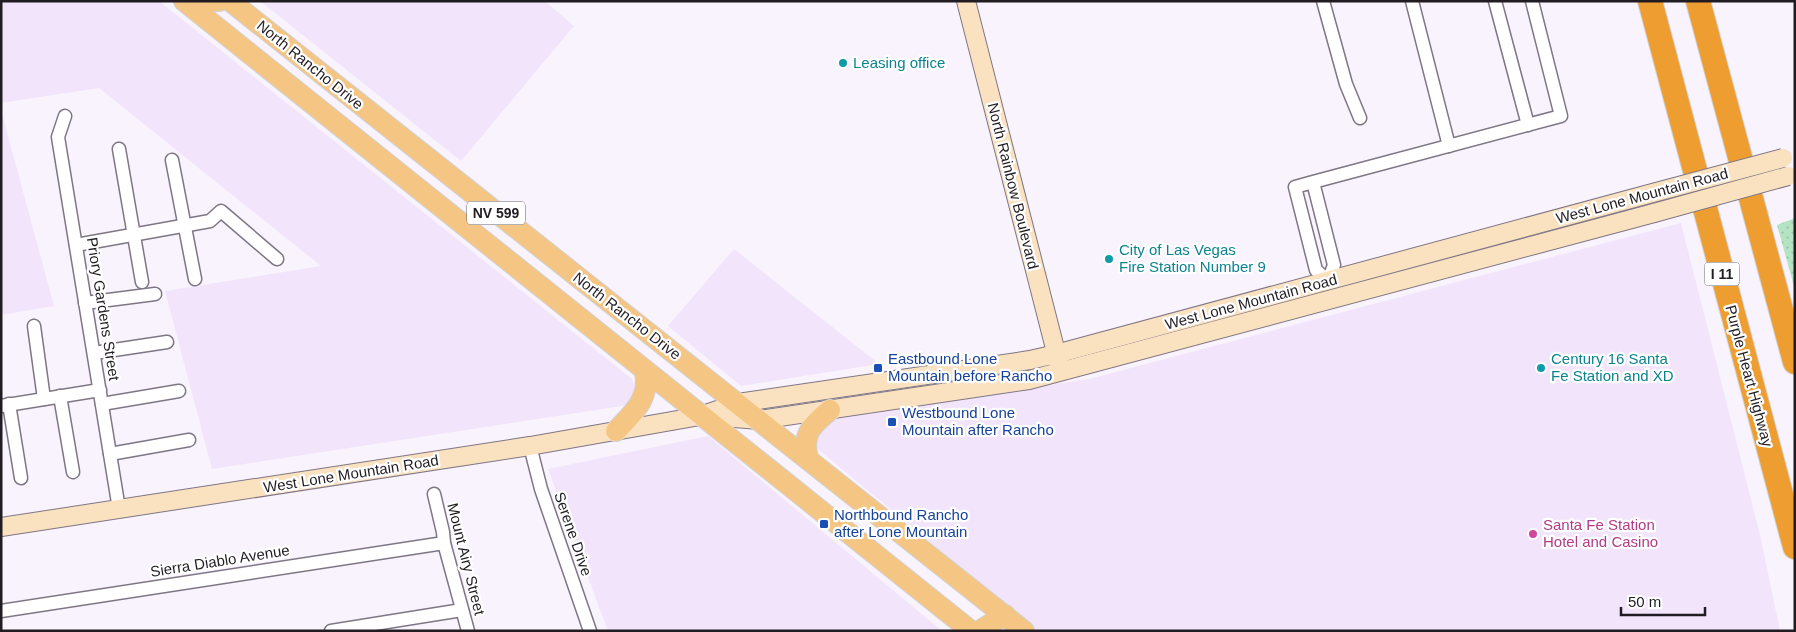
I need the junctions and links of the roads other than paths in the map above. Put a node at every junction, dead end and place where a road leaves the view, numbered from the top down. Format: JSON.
{"nodes":[{"id":1,"x":184,"y":1,"type":"edge"},
{"id":2,"x":209,"y":1,"type":"edge"},
{"id":3,"x":219,"y":1,"type":"edge"},
{"id":4,"x":230,"y":1,"type":"edge"},
{"id":5,"x":966,"y":1,"type":"edge"},
{"id":6,"x":1323,"y":1,"type":"edge"},
{"id":7,"x":1412,"y":1,"type":"edge"},
{"id":8,"x":1495,"y":1,"type":"edge"},
{"id":9,"x":1532,"y":1,"type":"edge"},
{"id":10,"x":1650,"y":1,"type":"edge"},
{"id":11,"x":1698,"y":1,"type":"edge"},
{"id":12,"x":213,"y":24,"type":"junction"},
{"id":13,"x":284,"y":45,"type":"junction"},
{"id":14,"x":65,"y":116,"type":"dead end"},
{"id":15,"x":1360,"y":118,"type":"dead end"},
{"id":16,"x":1528,"y":125,"type":"junction"},
{"id":17,"x":1449,"y":146,"type":"junction"},
{"id":18,"x":119,"y":149,"type":"dead end"},
{"id":19,"x":1789,"y":156,"type":"edge"},
{"id":20,"x":172,"y":160,"type":"dead end"},
{"id":21,"x":1791,"y":175,"type":"edge"},
{"id":22,"x":1312,"y":182,"type":"junction"},
{"id":23,"x":183,"y":226,"type":"junction"},
{"id":24,"x":133,"y":236,"type":"junction"},
{"id":25,"x":76,"y":245,"type":"junction"},
{"id":26,"x":277,"y":259,"type":"dead end"},
{"id":27,"x":195,"y":279,"type":"dead end"},
{"id":28,"x":1328,"y":281,"type":"junction"},
{"id":29,"x":142,"y":282,"type":"dead end"},
{"id":30,"x":1290,"y":291,"type":"junction"},
{"id":31,"x":155,"y":294,"type":"dead end"},
{"id":32,"x":1332,"y":299,"type":"junction"},
{"id":33,"x":86,"y":303,"type":"junction"},
{"id":34,"x":1231,"y":308,"type":"junction"},
{"id":35,"x":1295,"y":310,"type":"junction"},
{"id":36,"x":1236,"y":325,"type":"junction"},
{"id":37,"x":34,"y":326,"type":"dead end"},
{"id":38,"x":1156,"y":328,"type":"junction"},
{"id":39,"x":1130,"y":335,"type":"junction"},
{"id":40,"x":166,"y":342,"type":"dead end"},
{"id":41,"x":1160,"y":346,"type":"junction"},
{"id":42,"x":94,"y":353,"type":"junction"},
{"id":43,"x":1135,"y":353,"type":"junction"},
{"id":44,"x":1056,"y":354,"type":"junction"},
{"id":45,"x":1795,"y":362,"type":"edge"},
{"id":46,"x":645,"y":372,"type":"junction"},
{"id":47,"x":1061,"y":372,"type":"junction"},
{"id":48,"x":100,"y":390,"type":"junction"},
{"id":49,"x":178,"y":391,"type":"dead end"},
{"id":50,"x":60,"y":396,"type":"junction"},
{"id":51,"x":44,"y":399,"type":"junction"},
{"id":52,"x":738,"y":403,"type":"junction"},
{"id":53,"x":102,"y":404,"type":"junction"},
{"id":54,"x":5,"y":405,"type":"edge"},
{"id":55,"x":830,"y":410,"type":"junction"},
{"id":56,"x":700,"y":416,"type":"junction"},
{"id":57,"x":760,"y":420,"type":"junction"},
{"id":58,"x":616,"y":431,"type":"junction"},
{"id":59,"x":189,"y":440,"type":"dead end"},
{"id":60,"x":530,"y":446,"type":"junction"},
{"id":61,"x":110,"y":454,"type":"junction"},
{"id":62,"x":808,"y":458,"type":"junction"},
{"id":63,"x":73,"y":472,"type":"dead end"},
{"id":64,"x":21,"y":478,"type":"dead end"},
{"id":65,"x":434,"y":494,"type":"dead end"},
{"id":66,"x":119,"y":509,"type":"junction"},
{"id":67,"x":1,"y":527,"type":"edge"},
{"id":68,"x":444,"y":543,"type":"junction"},
{"id":69,"x":1795,"y":547,"type":"edge"},
{"id":70,"x":462,"y":610,"type":"junction"},
{"id":71,"x":1,"y":611,"type":"edge"},
{"id":72,"x":1005,"y":615,"type":"junction"},
{"id":73,"x":331,"y":631,"type":"edge"},
{"id":74,"x":468,"y":631,"type":"edge"},
{"id":75,"x":590,"y":631,"type":"edge"},
{"id":76,"x":971,"y":631,"type":"edge"},
{"id":77,"x":979,"y":631,"type":"edge"},
{"id":78,"x":1024,"y":631,"type":"edge"}],
"edges":[{"from":1,"to":12,"type":"main road","name":"North Rancho Drive","number":"NV 599"},
{"from":2,"to":3,"type":"main road"},
{"from":4,"to":13,"type":"main road","name":"North Rancho Drive","number":"NV 599"},
{"from":5,"to":44,"type":"main road","name":"North Rainbow Boulevard"},
{"from":6,"to":15,"type":"street"},
{"from":7,"to":17,"type":"street"},
{"from":8,"to":16,"type":"street"},
{"from":9,"to":16,"type":"street"},
{"from":10,"to":69,"type":"highway","name":"Purple Heart Highway","number":"I 11"},
{"from":11,"to":45,"type":"highway"},
{"from":12,"to":13,"type":"main road"},
{"from":12,"to":46,"type":"main road","name":"North Rancho Drive","number":"NV 599"},
{"from":13,"to":52,"type":"main road","name":"North Rancho Drive","number":"NV 599"},
{"from":14,"to":25,"type":"street","name":"Priory Gardens Street"},
{"from":16,"to":17,"type":"street"},
{"from":17,"to":22,"type":"street"},
{"from":18,"to":24,"type":"street"},
{"from":19,"to":28,"type":"main road","name":"West Lone Mountain Road","bridge":true},
{"from":20,"to":23,"type":"street"},
{"from":21,"to":32,"type":"main road","name":"West Lone Mountain Road","bridge":true},
{"from":22,"to":28,"type":"street"},
{"from":22,"to":28,"type":"street"},
{"from":23,"to":24,"type":"street"},
{"from":23,"to":26,"type":"street"},
{"from":23,"to":27,"type":"street"},
{"from":24,"to":25,"type":"street"},
{"from":24,"to":29,"type":"street"},
{"from":25,"to":33,"type":"street","name":"Priory Gardens Street"},
{"from":28,"to":30,"type":"main road","name":"West Lone Mountain Road"},
{"from":28,"to":32,"type":"main road"},
{"from":30,"to":34,"type":"main road","name":"West Lone Mountain Road"},
{"from":30,"to":35,"type":"main road"},
{"from":31,"to":33,"type":"street"},
{"from":32,"to":35,"type":"main road","name":"West Lone Mountain Road"},
{"from":33,"to":42,"type":"street","name":"Priory Gardens Street"},
{"from":34,"to":36,"type":"main road"},
{"from":34,"to":38,"type":"main road","name":"West Lone Mountain Road"},
{"from":35,"to":36,"type":"main road","name":"West Lone Mountain Road"},
{"from":36,"to":41,"type":"main road","name":"West Lone Mountain Road"},
{"from":37,"to":51,"type":"street"},
{"from":38,"to":39,"type":"main road","name":"West Lone Mountain Road"},
{"from":38,"to":41,"type":"main road"},
{"from":39,"to":43,"type":"main road"},
{"from":39,"to":44,"type":"main road","name":"West Lone Mountain Road"},
{"from":40,"to":42,"type":"street"},
{"from":41,"to":43,"type":"main road","name":"West Lone Mountain Road"},
{"from":42,"to":48,"type":"street","name":"Priory Gardens Street"},
{"from":43,"to":47,"type":"main road","name":"West Lone Mountain Road"},
{"from":44,"to":47,"type":"main road","name":"North Rainbow Boulevard"},
{"from":44,"to":52,"type":"main road","name":"West Lone Mountain Road"},
{"from":46,"to":56,"type":"main road","name":"North Rancho Drive","number":"NV 599"},
{"from":46,"to":58,"type":"main road"},
{"from":47,"to":55,"type":"main road","name":"West Lone Mountain Road"},
{"from":48,"to":50,"type":"street"},
{"from":48,"to":53,"type":"street","name":"Priory Gardens Street"},
{"from":49,"to":53,"type":"street"},
{"from":50,"to":51,"type":"street"},
{"from":50,"to":63,"type":"street"},
{"from":51,"to":54,"type":"street"},
{"from":52,"to":56,"type":"main road","name":"West Lone Mountain Road"},
{"from":52,"to":57,"type":"main road","name":"North Rancho Drive","number":"NV 599"},
{"from":53,"to":61,"type":"street","name":"Priory Gardens Street"},
{"from":54,"to":64,"type":"street"},
{"from":55,"to":57,"type":"main road","name":"West Lone Mountain Road"},
{"from":55,"to":62,"type":"main road"},
{"from":56,"to":57,"type":"main road","name":"West Lone Mountain Road"},
{"from":56,"to":58,"type":"main road","name":"West Lone Mountain Road"},
{"from":56,"to":76,"type":"main road","name":"North Rancho Drive","number":"NV 599"},
{"from":57,"to":62,"type":"main road","name":"North Rancho Drive","number":"NV 599"},
{"from":58,"to":60,"type":"main road","name":"West Lone Mountain Road"},
{"from":59,"to":61,"type":"street"},
{"from":60,"to":66,"type":"main road","name":"West Lone Mountain Road"},
{"from":60,"to":75,"type":"street","name":"Serene Drive"},
{"from":61,"to":66,"type":"street","name":"Priory Gardens Street"},
{"from":62,"to":72,"type":"main road","name":"North Rancho Drive","number":"NV 599"},
{"from":65,"to":68,"type":"street","name":"Mount Airy Street"},
{"from":66,"to":67,"type":"main road","name":"West Lone Mountain Road"},
{"from":68,"to":70,"type":"street","name":"Mount Airy Street"},
{"from":68,"to":71,"type":"street","name":"Sierra Diablo Avenue"},
{"from":70,"to":73,"type":"street"},
{"from":70,"to":74,"type":"street","name":"Mount Airy Street"},
{"from":72,"to":77,"type":"main road"},
{"from":72,"to":78,"type":"main road","name":"North Rancho Drive","number":"NV 599"}]}
